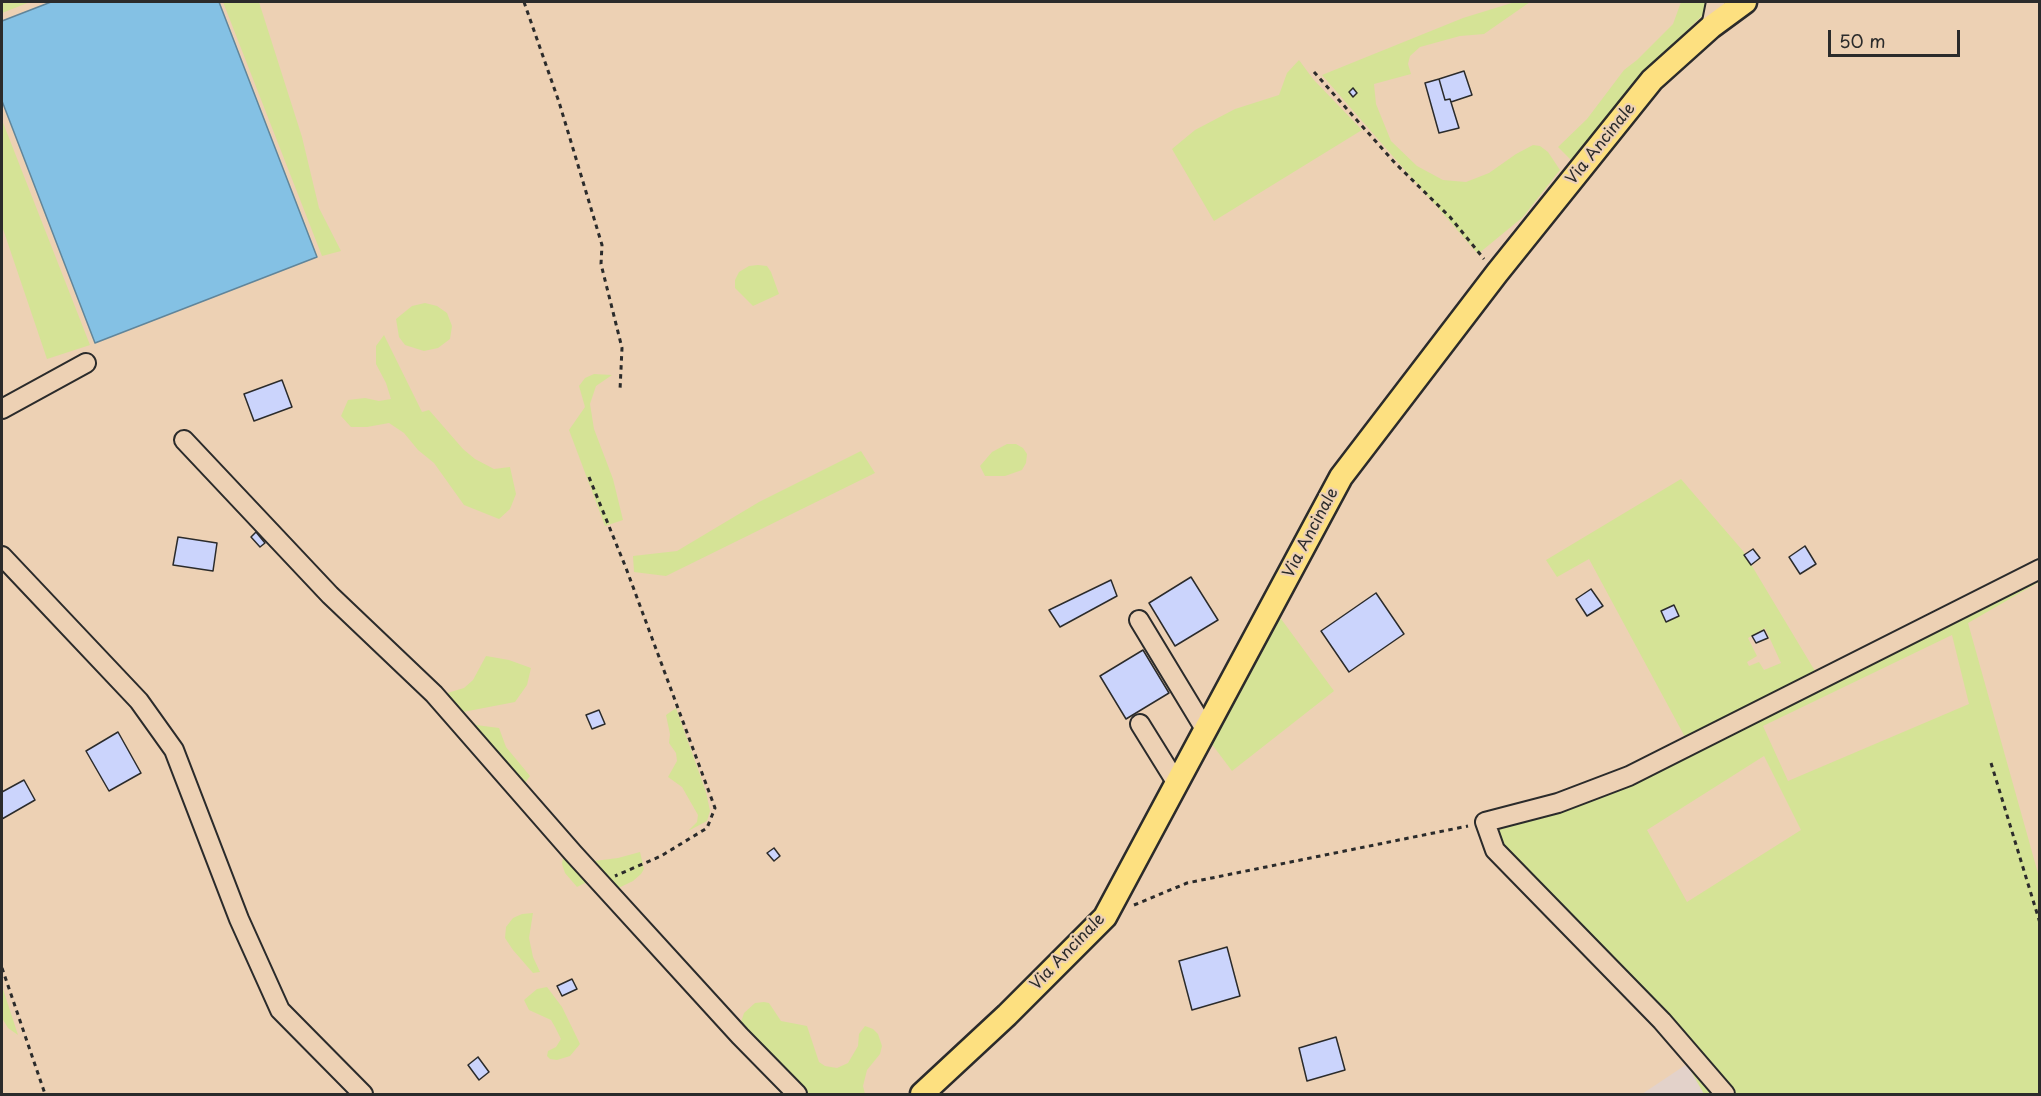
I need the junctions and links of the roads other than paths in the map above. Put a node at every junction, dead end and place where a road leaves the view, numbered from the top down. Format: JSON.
{"nodes":[{"id":1,"x":1716,"y":2,"type":"edge"},
{"id":2,"x":1745,"y":2,"type":"edge"},
{"id":3,"x":1711,"y":27,"type":"junction"},
{"id":4,"x":86,"y":363,"type":"dead end"},
{"id":5,"x":2,"y":409,"type":"edge"},
{"id":6,"x":184,"y":440,"type":"dead end"},
{"id":7,"x":2,"y":556,"type":"edge"},
{"id":8,"x":2040,"y":569,"type":"edge"},
{"id":9,"x":1139,"y":620,"type":"dead end"},
{"id":10,"x":1140,"y":724,"type":"dead end"},
{"id":11,"x":1205,"y":729,"type":"junction"},
{"id":12,"x":1176,"y":782,"type":"junction"},
{"id":13,"x":363,"y":1095,"type":"edge"},
{"id":14,"x":797,"y":1095,"type":"edge"},
{"id":15,"x":922,"y":1095,"type":"edge"},
{"id":16,"x":1725,"y":1095,"type":"edge"}],
"edges":[{"from":1,"to":3,"type":"street"},
{"from":2,"to":3,"type":"main road","name":"Via Ancinale"},
{"from":3,"to":11,"type":"main road","name":"Via Ancinale"},
{"from":4,"to":5,"type":"street"},
{"from":6,"to":14,"type":"street"},
{"from":7,"to":13,"type":"street"},
{"from":8,"to":16,"type":"street"},
{"from":9,"to":11,"type":"street"},
{"from":10,"to":12,"type":"street"},
{"from":11,"to":12,"type":"main road","name":"Via Ancinale"},
{"from":12,"to":15,"type":"main road","name":"Via Ancinale"}]}
